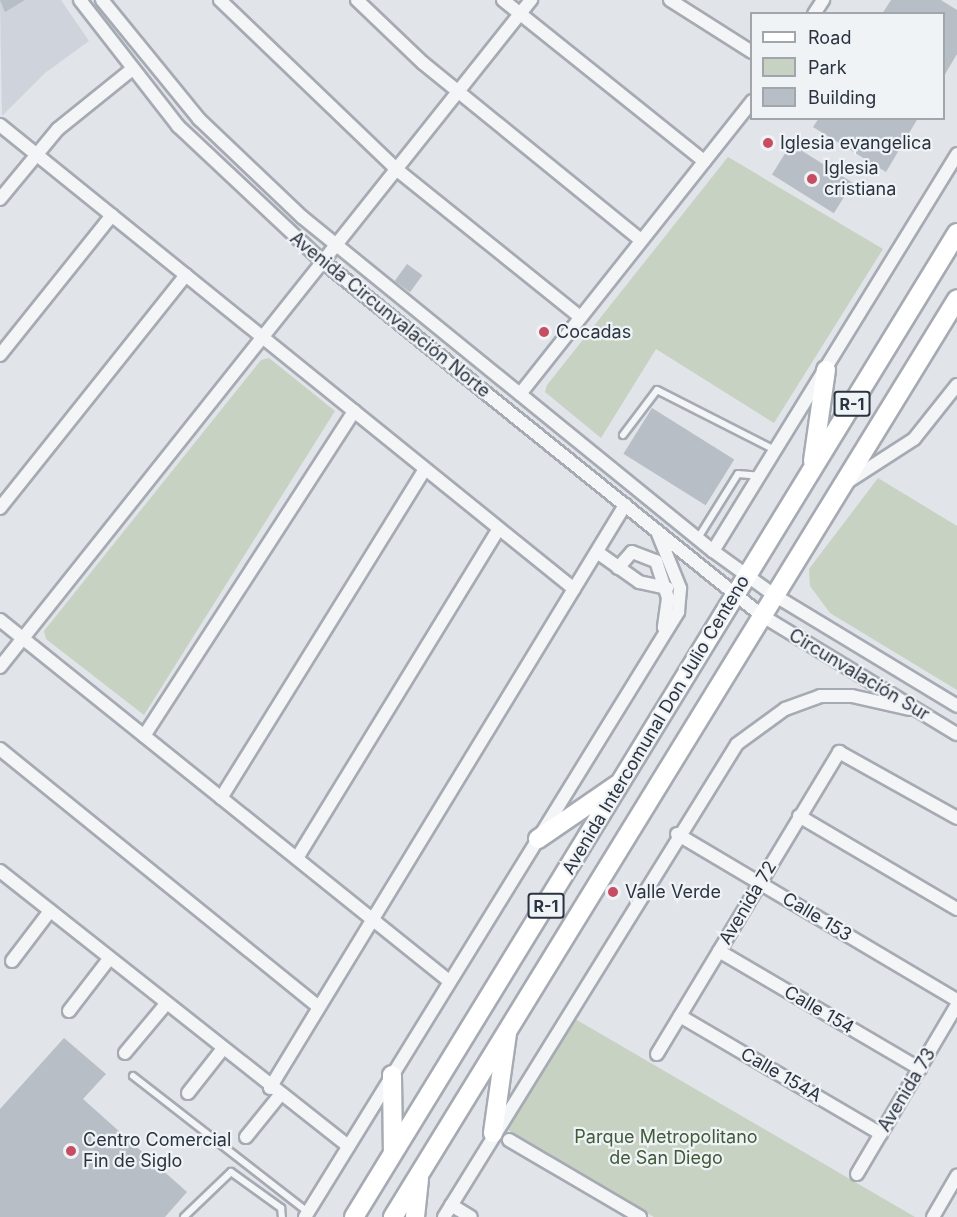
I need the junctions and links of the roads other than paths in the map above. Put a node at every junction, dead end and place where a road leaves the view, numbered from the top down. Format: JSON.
{"nodes":[{"id":1,"x":80,"y":0,"type":"edge"},
{"id":2,"x":102,"y":0,"type":"edge"},
{"id":3,"x":220,"y":0,"type":"edge"},
{"id":4,"x":357,"y":0,"type":"edge"},
{"id":5,"x":503,"y":0,"type":"edge"},
{"id":6,"x":531,"y":0,"type":"edge"},
{"id":7,"x":670,"y":0,"type":"edge"},
{"id":8,"x":520,"y":14,"type":"junction"},
{"id":9,"x":750,"y":51,"type":"edge"},
{"id":10,"x":130,"y":71,"type":"junction"},
{"id":11,"x":458,"y":92,"type":"junction"},
{"id":12,"x":750,"y":104,"type":"edge"},
{"id":13,"x":0,"y":125,"type":"edge"},
{"id":14,"x":36,"y":154,"type":"junction"},
{"id":15,"x":957,"y":154,"type":"edge"},
{"id":16,"x":704,"y":161,"type":"junction"},
{"id":17,"x":396,"y":169,"type":"junction"},
{"id":18,"x":0,"y":199,"type":"edge"},
{"id":19,"x":112,"y":215,"type":"junction"},
{"id":20,"x":957,"y":233,"type":"edge"},
{"id":21,"x":641,"y":240,"type":"junction"},
{"id":22,"x":335,"y":244,"type":"junction"},
{"id":23,"x":322,"y":261,"type":"junction"},
{"id":24,"x":186,"y":275,"type":"junction"},
{"id":25,"x":957,"y":299,"type":"edge"},
{"id":26,"x":580,"y":316,"type":"junction"},
{"id":27,"x":263,"y":338,"type":"junction"},
{"id":28,"x":0,"y":355,"type":"edge"},
{"id":29,"x":826,"y":370,"type":"junction"},
{"id":30,"x":957,"y":385,"type":"edge"},
{"id":31,"x":520,"y":394,"type":"junction"},
{"id":32,"x":354,"y":411,"type":"junction"},
{"id":33,"x":623,"y":435,"type":"dead end"},
{"id":34,"x":776,"y":451,"type":"junction"},
{"id":35,"x":425,"y":469,"type":"junction"},
{"id":36,"x":812,"y":470,"type":"junction"},
{"id":37,"x":760,"y":476,"type":"junction"},
{"id":38,"x":840,"y":486,"type":"junction"},
{"id":39,"x":625,"y":506,"type":"junction"},
{"id":40,"x":0,"y":508,"type":"edge"},
{"id":41,"x":499,"y":529,"type":"junction"},
{"id":42,"x":657,"y":533,"type":"junction"},
{"id":43,"x":698,"y":538,"type":"junction"},
{"id":44,"x":713,"y":550,"type":"junction"},
{"id":45,"x":597,"y":552,"type":"junction"},
{"id":46,"x":643,"y":552,"type":"junction"},
{"id":47,"x":618,"y":568,"type":"junction"},
{"id":48,"x":747,"y":574,"type":"junction"},
{"id":49,"x":667,"y":588,"type":"junction"},
{"id":50,"x":574,"y":589,"type":"junction"},
{"id":51,"x":735,"y":594,"type":"junction"},
{"id":52,"x":774,"y":595,"type":"junction"},
{"id":53,"x":761,"y":615,"type":"junction"},
{"id":54,"x":0,"y":620,"type":"edge"},
{"id":55,"x":661,"y":638,"type":"junction"},
{"id":56,"x":23,"y":639,"type":"junction"},
{"id":57,"x":0,"y":667,"type":"edge"},
{"id":58,"x":957,"y":706,"type":"edge"},
{"id":59,"x":920,"y":711,"type":"junction"},
{"id":60,"x":957,"y":734,"type":"edge"},
{"id":61,"x":144,"y":736,"type":"junction"},
{"id":62,"x":0,"y":749,"type":"edge"},
{"id":63,"x":623,"y":780,"type":"junction"},
{"id":64,"x":221,"y":798,"type":"junction"},
{"id":65,"x":799,"y":816,"type":"junction"},
{"id":66,"x":957,"y":818,"type":"edge"},
{"id":67,"x":677,"y":834,"type":"junction"},
{"id":68,"x":538,"y":839,"type":"junction"},
{"id":69,"x":297,"y":858,"type":"junction"},
{"id":70,"x":0,"y":871,"type":"edge"},
{"id":71,"x":760,"y":883,"type":"junction"},
{"id":72,"x":957,"y":909,"type":"edge"},
{"id":73,"x":50,"y":911,"type":"junction"},
{"id":74,"x":373,"y":919,"type":"junction"},
{"id":75,"x":719,"y":951,"type":"junction"},
{"id":76,"x":109,"y":959,"type":"junction"},
{"id":77,"x":12,"y":961,"type":"dead end"},
{"id":78,"x":449,"y":981,"type":"junction"},
{"id":79,"x":957,"y":1000,"type":"edge"},
{"id":80,"x":166,"y":1004,"type":"junction"},
{"id":81,"x":957,"y":1005,"type":"edge"},
{"id":82,"x":319,"y":1007,"type":"junction"},
{"id":83,"x":69,"y":1011,"type":"dead end"},
{"id":84,"x":680,"y":1016,"type":"junction"},
{"id":85,"x":508,"y":1024,"type":"junction"},
{"id":86,"x":222,"y":1050,"type":"junction"},
{"id":87,"x":125,"y":1053,"type":"dead end"},
{"id":88,"x":657,"y":1054,"type":"dead end"},
{"id":89,"x":920,"y":1069,"type":"junction"},
{"id":90,"x":133,"y":1076,"type":"dead end"},
{"id":91,"x":392,"y":1076,"type":"junction"},
{"id":92,"x":275,"y":1092,"type":"junction"},
{"id":93,"x":188,"y":1093,"type":"dead end"},
{"id":94,"x":881,"y":1134,"type":"junction"},
{"id":95,"x":501,"y":1136,"type":"junction"},
{"id":96,"x":246,"y":1137,"type":"dead end"},
{"id":97,"x":348,"y":1146,"type":"junction"},
{"id":98,"x":393,"y":1153,"type":"junction"},
{"id":99,"x":420,"y":1172,"type":"junction"},
{"id":100,"x":857,"y":1174,"type":"dead end"},
{"id":101,"x":957,"y":1176,"type":"edge"},
{"id":102,"x":451,"y":1205,"type":"junction"},
{"id":103,"x":306,"y":1214,"type":"edge"},
{"id":104,"x":184,"y":1217,"type":"edge"},
{"id":105,"x":282,"y":1217,"type":"edge"},
{"id":106,"x":354,"y":1217,"type":"edge"},
{"id":107,"x":393,"y":1217,"type":"edge"},
{"id":108,"x":415,"y":1217,"type":"edge"},
{"id":109,"x":444,"y":1217,"type":"edge"},
{"id":110,"x":471,"y":1217,"type":"edge"},
{"id":111,"x":640,"y":1217,"type":"edge"},
{"id":112,"x":933,"y":1217,"type":"edge"}],
"edges":[{"from":1,"to":10,"type":"street","name":"Avenida Circunvalación Norte"},
{"from":2,"to":22,"type":"street","name":"Avenida Circunvalación Norte"},
{"from":3,"to":17,"type":"street"},
{"from":4,"to":11,"type":"street"},
{"from":5,"to":8,"type":"street"},
{"from":6,"to":8,"type":"street"},
{"from":7,"to":9,"type":"street"},
{"from":8,"to":11,"type":"street"},
{"from":8,"to":16,"type":"street"},
{"from":10,"to":14,"type":"street"},
{"from":10,"to":23,"type":"street","name":"Avenida Circunvalación Norte"},
{"from":11,"to":17,"type":"street"},
{"from":11,"to":21,"type":"street"},
{"from":12,"to":16,"type":"street"},
{"from":13,"to":14,"type":"street"},
{"from":14,"to":18,"type":"street"},
{"from":14,"to":19,"type":"street"},
{"from":15,"to":29,"type":"street"},
{"from":16,"to":21,"type":"street"},
{"from":17,"to":22,"type":"street"},
{"from":17,"to":26,"type":"street"},
{"from":19,"to":24,"type":"street"},
{"from":19,"to":28,"type":"street"},
{"from":20,"to":36,"type":"main road","name":"Avenida Intercomunal Don Julio Centeno","number":"R-1"},
{"from":21,"to":26,"type":"street"},
{"from":22,"to":23,"type":"street"},
{"from":22,"to":31,"type":"street","name":"Avenida Circunvalación Norte"},
{"from":23,"to":27,"type":"street"},
{"from":23,"to":39,"type":"street","name":"Avenida Circunvalación Norte"},
{"from":24,"to":27,"type":"street"},
{"from":24,"to":40,"type":"street"},
{"from":25,"to":38,"type":"main road","name":"Avenida Intercomunal Don Julio Centeno","number":"R-1"},
{"from":26,"to":31,"type":"street"},
{"from":27,"to":32,"type":"street"},
{"from":27,"to":56,"type":"street"},
{"from":29,"to":34,"type":"street"},
{"from":29,"to":36,"type":"main road"},
{"from":30,"to":38,"type":"street"},
{"from":31,"to":43,"type":"street","name":"Avenida Circunvalación Norte"},
{"from":32,"to":35,"type":"street"},
{"from":32,"to":61,"type":"street"},
{"from":33,"to":34,"type":"lane"},
{"from":34,"to":37,"type":"street"},
{"from":35,"to":41,"type":"street"},
{"from":35,"to":64,"type":"street"},
{"from":36,"to":48,"type":"main road","name":"Avenida Intercomunal Don Julio Centeno","number":"R-1"},
{"from":37,"to":43,"type":"lane"},
{"from":37,"to":44,"type":"street"},
{"from":38,"to":52,"type":"main road","name":"Avenida Intercomunal Don Julio Centeno","number":"R-1"},
{"from":39,"to":42,"type":"street","name":"Avenida Circunvalación Norte"},
{"from":39,"to":45,"type":"street"},
{"from":41,"to":50,"type":"street"},
{"from":41,"to":69,"type":"street"},
{"from":42,"to":46,"type":"street"},
{"from":42,"to":51,"type":"street","name":"Avenida Circunvalación Norte"},
{"from":42,"to":55,"type":"street"},
{"from":43,"to":44,"type":"street","name":"Avenida Circunvalación Norte"},
{"from":44,"to":48,"type":"street","name":"Avenida Circunvalación Norte"},
{"from":45,"to":47,"type":"street"},
{"from":45,"to":50,"type":"street"},
{"from":46,"to":47,"type":"street"},
{"from":46,"to":49,"type":"street"},
{"from":47,"to":49,"type":"street"},
{"from":48,"to":51,"type":"main road","name":"Avenida Intercomunal Don Julio Centeno","number":"R-1"},
{"from":48,"to":52,"type":"street","name":"Circunvalación Sur"},
{"from":49,"to":55,"type":"street"},
{"from":50,"to":74,"type":"street"},
{"from":51,"to":53,"type":"street","name":"Circunvalación Sur"},
{"from":51,"to":63,"type":"main road","name":"Avenida Intercomunal Don Julio Centeno","number":"R-1"},
{"from":52,"to":53,"type":"main road","name":"Avenida Intercomunal Don Julio Centeno","number":"R-1"},
{"from":52,"to":58,"type":"street","name":"Circunvalación Sur"},
{"from":53,"to":59,"type":"street","name":"Circunvalación Sur"},
{"from":53,"to":85,"type":"main road","name":"Avenida Intercomunal Don Julio Centeno","number":"R-1"},
{"from":54,"to":56,"type":"street"},
{"from":55,"to":68,"type":"street"},
{"from":56,"to":57,"type":"street"},
{"from":56,"to":61,"type":"street"},
{"from":59,"to":60,"type":"street","name":"Circunvalación Sur"},
{"from":59,"to":67,"type":"street"},
{"from":61,"to":64,"type":"street"},
{"from":62,"to":82,"type":"street"},
{"from":63,"to":68,"type":"main road"},
{"from":63,"to":98,"type":"main road","name":"Avenida Intercomunal Don Julio Centeno","number":"R-1"},
{"from":64,"to":69,"type":"street"},
{"from":65,"to":66,"type":"street","name":"Avenida 72"},
{"from":65,"to":71,"type":"street","name":"Avenida 72"},
{"from":65,"to":72,"type":"street"},
{"from":67,"to":71,"type":"street","name":"Calle 153"},
{"from":67,"to":95,"type":"street"},
{"from":68,"to":78,"type":"street"},
{"from":69,"to":74,"type":"street"},
{"from":70,"to":73,"type":"street"},
{"from":71,"to":75,"type":"street","name":"Avenida 72"},
{"from":71,"to":79,"type":"street","name":"Calle 153"},
{"from":73,"to":76,"type":"street"},
{"from":73,"to":77,"type":"street"},
{"from":74,"to":78,"type":"street"},
{"from":74,"to":82,"type":"street"},
{"from":75,"to":84,"type":"street","name":"Avenida 72"},
{"from":75,"to":89,"type":"street","name":"Calle 154"},
{"from":76,"to":80,"type":"street"},
{"from":76,"to":83,"type":"street"},
{"from":78,"to":91,"type":"street"},
{"from":80,"to":86,"type":"street"},
{"from":80,"to":87,"type":"street"},
{"from":81,"to":89,"type":"street","name":"Avenida 73"},
{"from":82,"to":92,"type":"street"},
{"from":84,"to":88,"type":"street","name":"Avenida 72"},
{"from":84,"to":94,"type":"street","name":"Calle 154A"},
{"from":85,"to":95,"type":"main road"},
{"from":85,"to":99,"type":"main road","name":"Avenida Intercomunal Don Julio Centeno","number":"R-1"},
{"from":86,"to":92,"type":"street"},
{"from":86,"to":93,"type":"street"},
{"from":89,"to":94,"type":"street","name":"Avenida 73"},
{"from":90,"to":103,"type":"lane"},
{"from":91,"to":97,"type":"street"},
{"from":91,"to":98,"type":"main road"},
{"from":92,"to":96,"type":"street"},
{"from":92,"to":97,"type":"street"},
{"from":94,"to":100,"type":"street","name":"Avenida 73"},
{"from":95,"to":102,"type":"street"},
{"from":95,"to":111,"type":"street"},
{"from":97,"to":103,"type":"street"},
{"from":98,"to":106,"type":"main road","name":"Avenida Intercomunal Don Julio Centeno","number":"R-1"},
{"from":99,"to":107,"type":"main road","name":"Avenida Intercomunal Don Julio Centeno","number":"R-1"},
{"from":99,"to":108,"type":"main road"},
{"from":101,"to":112,"type":"street"},
{"from":102,"to":109,"type":"street"},
{"from":102,"to":110,"type":"street"},
{"from":104,"to":105,"type":"lane"}]}
